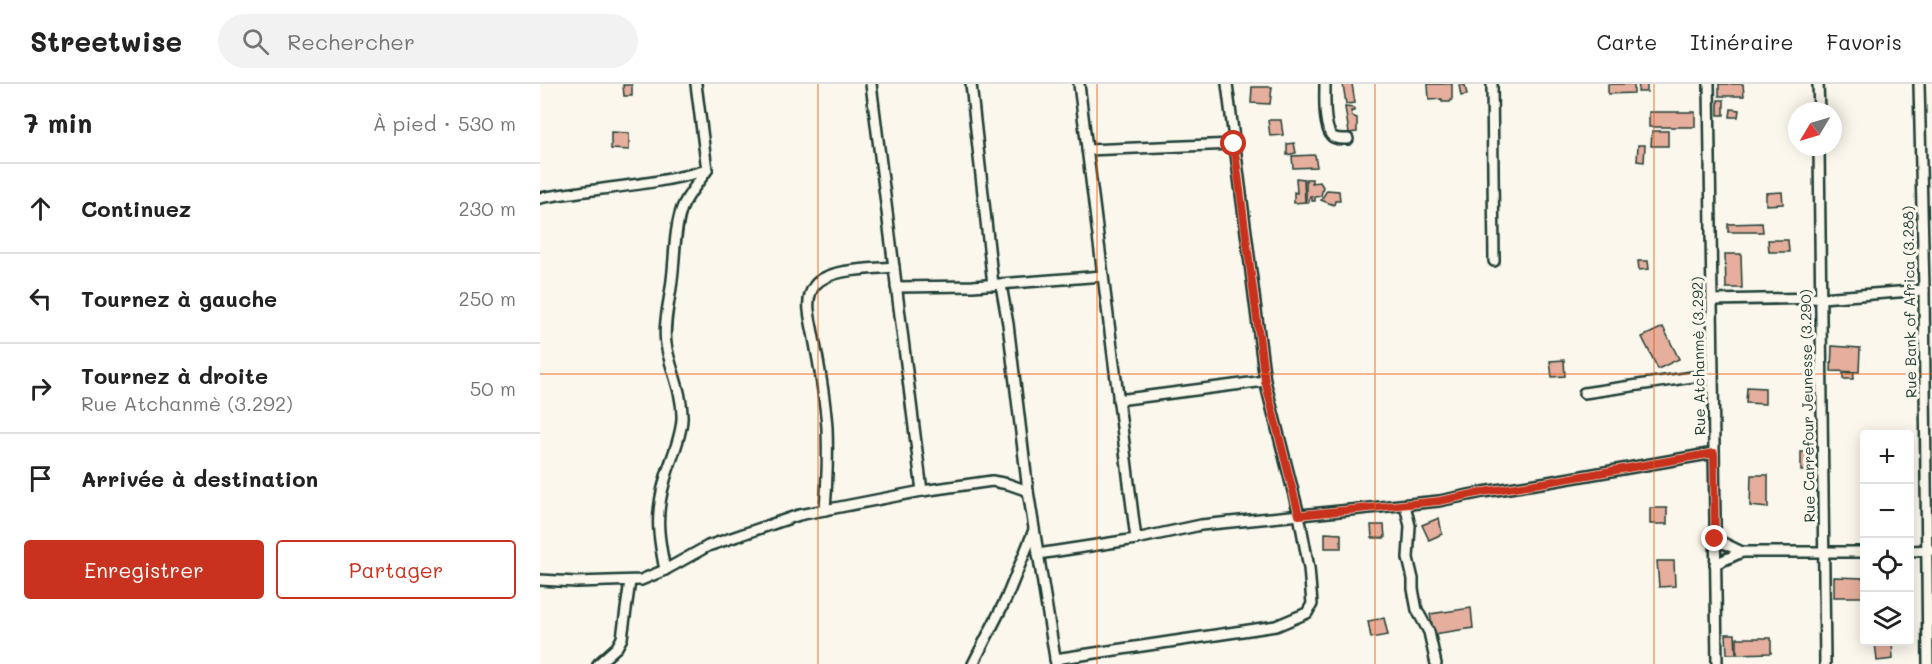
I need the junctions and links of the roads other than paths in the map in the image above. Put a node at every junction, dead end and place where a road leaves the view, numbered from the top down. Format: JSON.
{"nodes":[{"id":1,"x":696,"y":84,"type":"edge"},
{"id":2,"x":871,"y":84,"type":"edge"},
{"id":3,"x":971,"y":84,"type":"edge"},
{"id":4,"x":1079,"y":84,"type":"edge"},
{"id":5,"x":1227,"y":84,"type":"edge"},
{"id":6,"x":1325,"y":84,"type":"edge"},
{"id":7,"x":1492,"y":84,"type":"edge"},
{"id":8,"x":1709,"y":84,"type":"edge"},
{"id":9,"x":1818,"y":84,"type":"edge"},
{"id":10,"x":1919,"y":84,"type":"edge"},
{"id":11,"x":1819,"y":102,"type":"edge"},
{"id":12,"x":1348,"y":139,"type":"dead end"},
{"id":13,"x":1234,"y":144,"type":"junction"},
{"id":14,"x":1087,"y":150,"type":"junction"},
{"id":15,"x":1819,"y":156,"type":"edge"},
{"id":16,"x":707,"y":170,"type":"junction"},
{"id":17,"x":540,"y":198,"type":"edge"},
{"id":18,"x":1494,"y":261,"type":"dead end"},
{"id":19,"x":894,"y":267,"type":"junction"},
{"id":20,"x":1103,"y":276,"type":"junction"},
{"id":21,"x":997,"y":285,"type":"junction"},
{"id":22,"x":896,"y":287,"type":"junction"},
{"id":23,"x":1924,"y":290,"type":"junction"},
{"id":24,"x":1821,"y":298,"type":"junction"},
{"id":25,"x":1712,"y":300,"type":"junction"},
{"id":26,"x":1713,"y":374,"type":"junction"},
{"id":27,"x":1265,"y":381,"type":"junction"},
{"id":28,"x":1584,"y":393,"type":"dead end"},
{"id":29,"x":1118,"y":400,"type":"junction"},
{"id":30,"x":1714,"y":453,"type":"junction"},
{"id":31,"x":921,"y":491,"type":"junction"},
{"id":32,"x":1028,"y":491,"type":"junction"},
{"id":33,"x":1405,"y":505,"type":"junction"},
{"id":34,"x":825,"y":510,"type":"junction"},
{"id":35,"x":1299,"y":515,"type":"junction"},
{"id":36,"x":1034,"y":530,"type":"junction"},
{"id":37,"x":1136,"y":539,"type":"junction"},
{"id":38,"x":1715,"y":539,"type":"junction"},
{"id":39,"x":1930,"y":550,"type":"edge"},
{"id":40,"x":1914,"y":551,"type":"edge"},
{"id":41,"x":1742,"y":552,"type":"junction"},
{"id":42,"x":1860,"y":552,"type":"edge"},
{"id":43,"x":1824,"y":553,"type":"junction"},
{"id":44,"x":1038,"y":554,"type":"junction"},
{"id":45,"x":1716,"y":564,"type":"junction"},
{"id":46,"x":665,"y":570,"type":"junction"},
{"id":47,"x":540,"y":580,"type":"edge"},
{"id":48,"x":630,"y":581,"type":"junction"},
{"id":49,"x":1056,"y":662,"type":"edge"},
{"id":50,"x":598,"y":664,"type":"edge"},
{"id":51,"x":973,"y":664,"type":"edge"},
{"id":52,"x":1436,"y":664,"type":"edge"},
{"id":53,"x":1717,"y":664,"type":"edge"},
{"id":54,"x":1825,"y":664,"type":"edge"},
{"id":55,"x":1928,"y":664,"type":"edge"}],
"edges":[{"from":1,"to":16,"type":"street"},
{"from":2,"to":19,"type":"street"},
{"from":3,"to":21,"type":"street"},
{"from":4,"to":14,"type":"street"},
{"from":5,"to":13,"type":"street"},
{"from":6,"to":12,"type":"street"},
{"from":7,"to":18,"type":"street"},
{"from":8,"to":25,"type":"street","name":"Rue Atchanmè (3.292)"},
{"from":9,"to":11,"type":"street"},
{"from":10,"to":23,"type":"street","name":"Rue Bank of Africa (3.288)"},
{"from":13,"to":14,"type":"street"},
{"from":13,"to":27,"type":"street"},
{"from":14,"to":20,"type":"street"},
{"from":15,"to":24,"type":"street","name":"Rue Carrefour Jeunesse (3.290)"},
{"from":16,"to":17,"type":"street"},
{"from":16,"to":46,"type":"street"},
{"from":19,"to":22,"type":"street"},
{"from":19,"to":34,"type":"street"},
{"from":20,"to":21,"type":"street"},
{"from":20,"to":29,"type":"street"},
{"from":21,"to":22,"type":"street"},
{"from":21,"to":32,"type":"street"},
{"from":22,"to":31,"type":"street"},
{"from":23,"to":24,"type":"street"},
{"from":23,"to":39,"type":"street","name":"Rue Bank of Africa (3.288)"},
{"from":24,"to":25,"type":"street"},
{"from":24,"to":43,"type":"street","name":"Rue Carrefour Jeunesse (3.290)"},
{"from":25,"to":26,"type":"street","name":"Rue Atchanmè (3.292)"},
{"from":26,"to":28,"type":"street"},
{"from":26,"to":30,"type":"street","name":"Rue Atchanmè (3.292)"},
{"from":27,"to":29,"type":"street"},
{"from":27,"to":35,"type":"street"},
{"from":29,"to":37,"type":"street"},
{"from":30,"to":33,"type":"street"},
{"from":30,"to":38,"type":"street","name":"Rue Atchanmè (3.292)"},
{"from":31,"to":32,"type":"street"},
{"from":31,"to":34,"type":"street"},
{"from":32,"to":36,"type":"street"},
{"from":33,"to":35,"type":"street"},
{"from":33,"to":52,"type":"street"},
{"from":34,"to":46,"type":"street"},
{"from":35,"to":37,"type":"street"},
{"from":35,"to":49,"type":"street"},
{"from":36,"to":44,"type":"street"},
{"from":36,"to":51,"type":"street"},
{"from":37,"to":44,"type":"street"},
{"from":38,"to":41,"type":"street"},
{"from":38,"to":45,"type":"street","name":"Rue Atchanmè (3.292)"},
{"from":39,"to":40,"type":"street"},
{"from":39,"to":55,"type":"street","name":"Rue Bank of Africa (3.288)"},
{"from":41,"to":43,"type":"street"},
{"from":41,"to":45,"type":"street"},
{"from":42,"to":43,"type":"street"},
{"from":43,"to":54,"type":"street","name":"Rue Carrefour Jeunesse (3.290)"},
{"from":44,"to":49,"type":"street"},
{"from":45,"to":53,"type":"street","name":"Rue Atchanmè (3.292)"},
{"from":46,"to":48,"type":"street"},
{"from":47,"to":48,"type":"street"},
{"from":48,"to":50,"type":"street"}]}
